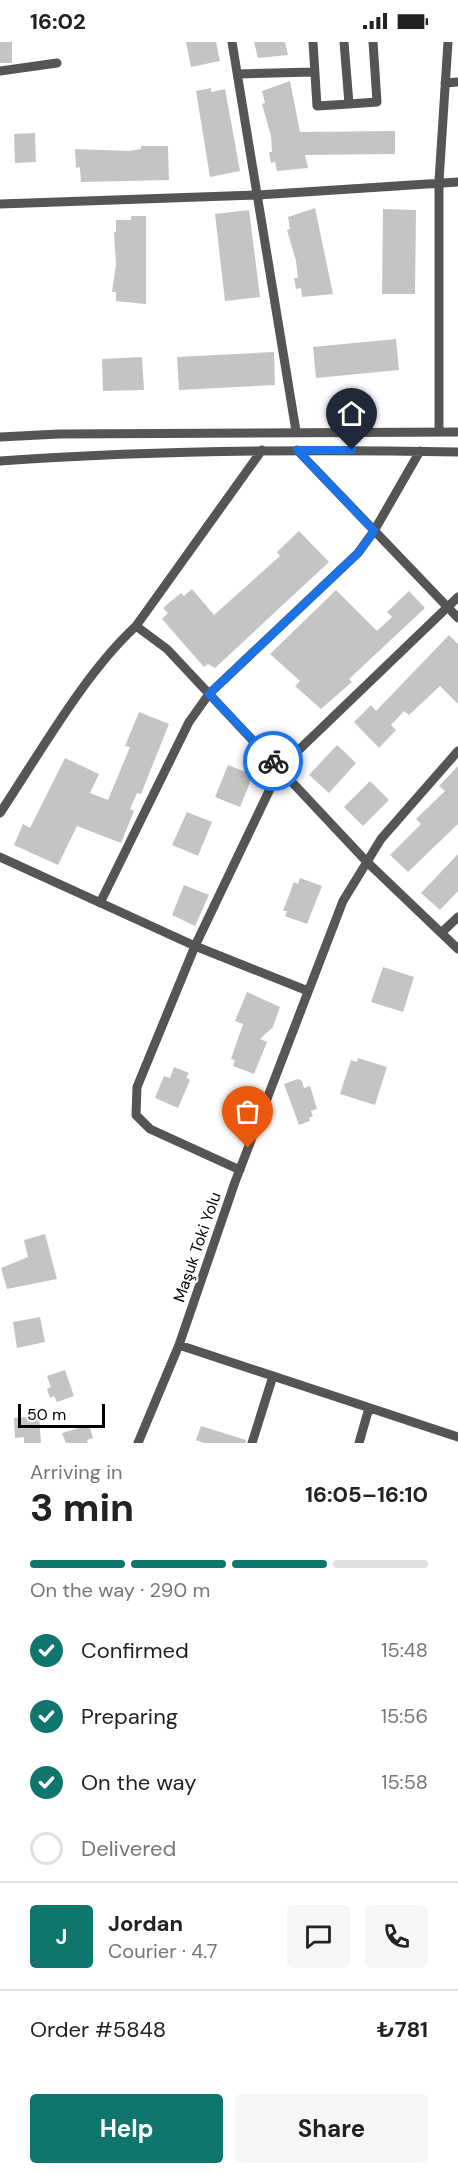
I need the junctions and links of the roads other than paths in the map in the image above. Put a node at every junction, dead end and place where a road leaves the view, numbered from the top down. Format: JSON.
{"nodes":[{"id":1,"x":232,"y":42,"type":"edge"},
{"id":2,"x":313,"y":42,"type":"edge"},
{"id":3,"x":344,"y":42,"type":"edge"},
{"id":4,"x":373,"y":42,"type":"edge"},
{"id":5,"x":448,"y":42,"type":"edge"},
{"id":6,"x":57,"y":63,"type":"dead end"},
{"id":7,"x":0,"y":71,"type":"edge"},
{"id":8,"x":313,"y":72,"type":"junction"},
{"id":9,"x":238,"y":74,"type":"junction"},
{"id":10,"x":458,"y":82,"type":"edge"},
{"id":11,"x":445,"y":83,"type":"junction"},
{"id":12,"x":349,"y":104,"type":"junction"},
{"id":13,"x":439,"y":181,"type":"junction"},
{"id":14,"x":458,"y":182,"type":"edge"},
{"id":15,"x":258,"y":195,"type":"junction"},
{"id":16,"x":0,"y":204,"type":"edge"},
{"id":17,"x":296,"y":431,"type":"junction"},
{"id":18,"x":439,"y":432,"type":"junction"},
{"id":19,"x":458,"y":432,"type":"edge"},
{"id":20,"x":0,"y":437,"type":"edge"},
{"id":21,"x":262,"y":450,"type":"junction"},
{"id":22,"x":297,"y":450,"type":"junction"},
{"id":23,"x":420,"y":451,"type":"junction"},
{"id":24,"x":458,"y":452,"type":"edge"},
{"id":25,"x":0,"y":461,"type":"edge"},
{"id":26,"x":374,"y":531,"type":"junction"},
{"id":27,"x":458,"y":597,"type":"edge"},
{"id":28,"x":447,"y":607,"type":"junction"},
{"id":29,"x":458,"y":618,"type":"edge"},
{"id":30,"x":136,"y":626,"type":"junction"},
{"id":31,"x":209,"y":694,"type":"junction"},
{"id":32,"x":458,"y":751,"type":"edge"},
{"id":33,"x":280,"y":768,"type":"junction"},
{"id":34,"x":0,"y":813,"type":"edge"},
{"id":35,"x":0,"y":857,"type":"edge"},
{"id":36,"x":366,"y":861,"type":"junction"},
{"id":37,"x":100,"y":903,"type":"junction"},
{"id":38,"x":458,"y":917,"type":"edge"},
{"id":39,"x":441,"y":933,"type":"junction"},
{"id":40,"x":195,"y":946,"type":"junction"},
{"id":41,"x":458,"y":949,"type":"edge"},
{"id":42,"x":308,"y":991,"type":"junction"},
{"id":43,"x":240,"y":1170,"type":"junction"},
{"id":44,"x":179,"y":1345,"type":"junction"},
{"id":45,"x":273,"y":1376,"type":"junction"},
{"id":46,"x":369,"y":1408,"type":"junction"},
{"id":47,"x":458,"y":1437,"type":"edge"},
{"id":48,"x":138,"y":1443,"type":"edge"},
{"id":49,"x":252,"y":1443,"type":"edge"},
{"id":50,"x":359,"y":1443,"type":"edge"}],
"edges":[{"from":1,"to":9,"type":"street"},
{"from":2,"to":8,"type":"street"},
{"from":3,"to":12,"type":"street"},
{"from":4,"to":12,"type":"street"},
{"from":5,"to":11,"type":"street"},
{"from":6,"to":7,"type":"street"},
{"from":8,"to":9,"type":"street"},
{"from":8,"to":12,"type":"street"},
{"from":9,"to":15,"type":"street"},
{"from":10,"to":11,"type":"street"},
{"from":11,"to":13,"type":"street"},
{"from":13,"to":14,"type":"street"},
{"from":13,"to":15,"type":"street"},
{"from":13,"to":18,"type":"street"},
{"from":15,"to":16,"type":"street"},
{"from":15,"to":17,"type":"street"},
{"from":17,"to":18,"type":"street"},
{"from":17,"to":20,"type":"street"},
{"from":18,"to":19,"type":"street"},
{"from":21,"to":22,"type":"street"},
{"from":21,"to":25,"type":"street"},
{"from":21,"to":30,"type":"street"},
{"from":22,"to":23,"type":"street"},
{"from":22,"to":26,"type":"street"},
{"from":23,"to":24,"type":"street"},
{"from":23,"to":26,"type":"street"},
{"from":26,"to":28,"type":"street"},
{"from":26,"to":31,"type":"street"},
{"from":27,"to":28,"type":"street"},
{"from":28,"to":29,"type":"street"},
{"from":28,"to":33,"type":"street"},
{"from":30,"to":31,"type":"street"},
{"from":30,"to":34,"type":"street"},
{"from":31,"to":33,"type":"street"},
{"from":31,"to":37,"type":"street"},
{"from":32,"to":36,"type":"street","name":"Maşuk Toki Yolu"},
{"from":33,"to":36,"type":"street"},
{"from":33,"to":40,"type":"street"},
{"from":35,"to":37,"type":"street"},
{"from":36,"to":39,"type":"street"},
{"from":36,"to":42,"type":"street","name":"Maşuk Toki Yolu"},
{"from":37,"to":40,"type":"street"},
{"from":38,"to":39,"type":"street"},
{"from":39,"to":41,"type":"street"},
{"from":40,"to":42,"type":"street"},
{"from":40,"to":43,"type":"street"},
{"from":42,"to":43,"type":"street","name":"Maşuk Toki Yolu"},
{"from":43,"to":44,"type":"street","name":"Maşuk Toki Yolu"},
{"from":44,"to":45,"type":"street"},
{"from":44,"to":48,"type":"street","name":"Maşuk Toki Yolu"},
{"from":45,"to":46,"type":"street"},
{"from":45,"to":49,"type":"street"},
{"from":46,"to":47,"type":"street"},
{"from":46,"to":50,"type":"street"}]}
